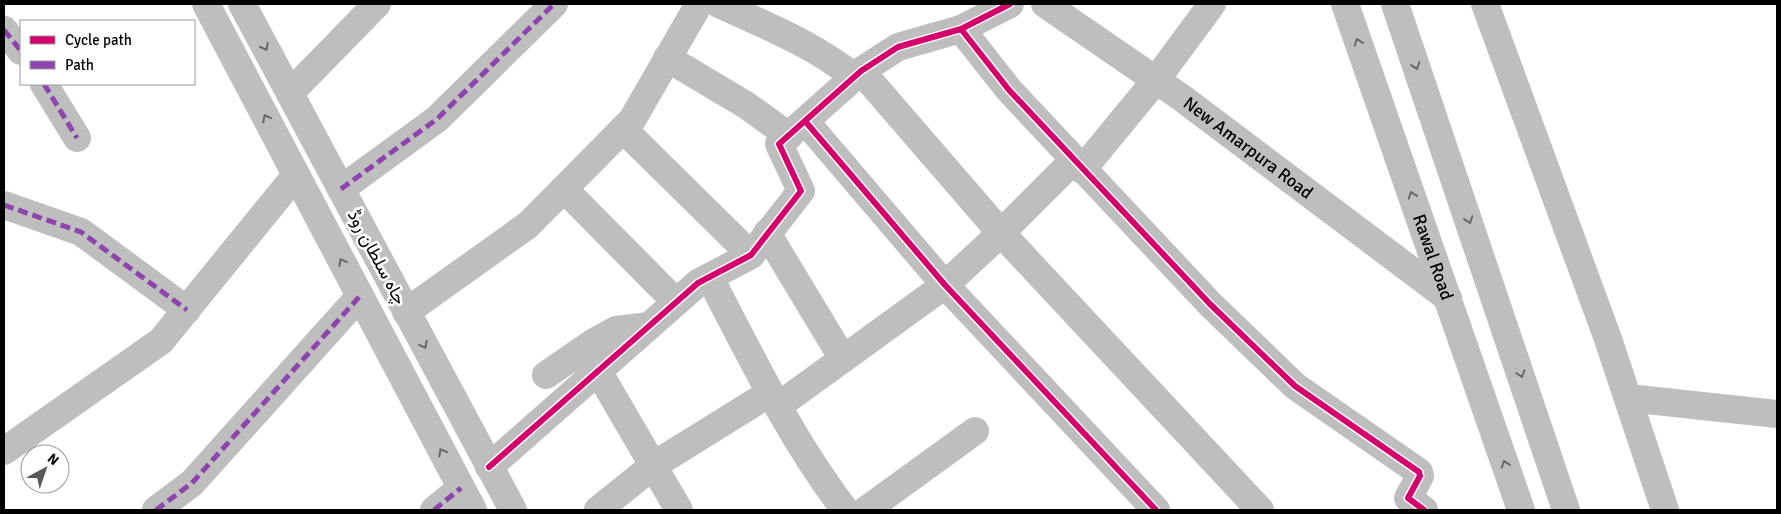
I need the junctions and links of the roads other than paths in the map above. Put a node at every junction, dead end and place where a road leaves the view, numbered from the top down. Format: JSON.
{"nodes":[{"id":1,"x":206,"y":4,"type":"edge"},
{"id":2,"x":242,"y":4,"type":"edge"},
{"id":3,"x":376,"y":4,"type":"edge"},
{"id":4,"x":554,"y":4,"type":"edge"},
{"id":5,"x":698,"y":4,"type":"edge"},
{"id":6,"x":719,"y":4,"type":"edge"},
{"id":7,"x":1010,"y":4,"type":"edge"},
{"id":8,"x":1045,"y":4,"type":"edge"},
{"id":9,"x":1212,"y":4,"type":"edge"},
{"id":10,"x":1345,"y":4,"type":"edge"},
{"id":11,"x":1395,"y":4,"type":"edge"},
{"id":12,"x":1484,"y":4,"type":"edge"},
{"id":13,"x":4,"y":30,"type":"edge"},
{"id":14,"x":961,"y":30,"type":"junction"},
{"id":15,"x":20,"y":50,"type":"edge"},
{"id":16,"x":668,"y":58,"type":"junction"},
{"id":17,"x":857,"y":74,"type":"junction"},
{"id":18,"x":1156,"y":80,"type":"junction"},
{"id":19,"x":45,"y":85,"type":"edge"},
{"id":20,"x":290,"y":93,"type":"junction"},
{"id":21,"x":797,"y":128,"type":"junction"},
{"id":22,"x":624,"y":129,"type":"junction"},
{"id":23,"x":77,"y":138,"type":"dead end"},
{"id":24,"x":1078,"y":165,"type":"junction"},
{"id":25,"x":296,"y":175,"type":"junction"},
{"id":26,"x":341,"y":189,"type":"junction"},
{"id":27,"x":564,"y":190,"type":"junction"},
{"id":28,"x":4,"y":205,"type":"edge"},
{"id":29,"x":768,"y":233,"type":"junction"},
{"id":30,"x":1001,"y":233,"type":"junction"},
{"id":31,"x":751,"y":255,"type":"junction"},
{"id":32,"x":710,"y":278,"type":"junction"},
{"id":33,"x":945,"y":285,"type":"junction"},
{"id":34,"x":360,"y":296,"type":"junction"},
{"id":35,"x":1448,"y":298,"type":"junction"},
{"id":36,"x":676,"y":302,"type":"junction"},
{"id":37,"x":186,"y":310,"type":"junction"},
{"id":38,"x":406,"y":312,"type":"junction"},
{"id":39,"x":649,"y":326,"type":"junction"},
{"id":40,"x":843,"y":359,"type":"junction"},
{"id":41,"x":598,"y":371,"type":"junction"},
{"id":42,"x":546,"y":375,"type":"dead end"},
{"id":43,"x":1628,"y":398,"type":"junction"},
{"id":44,"x":774,"y":399,"type":"junction"},
{"id":45,"x":1777,"y":414,"type":"edge"},
{"id":46,"x":975,"y":431,"type":"dead end"},
{"id":47,"x":8,"y":439,"type":"edge"},
{"id":48,"x":654,"y":465,"type":"junction"},
{"id":49,"x":489,"y":467,"type":"junction"},
{"id":50,"x":467,"y":499,"type":"edge"},
{"id":51,"x":1409,"y":506,"type":"edge"},
{"id":52,"x":156,"y":510,"type":"edge"},
{"id":53,"x":434,"y":510,"type":"edge"},
{"id":54,"x":513,"y":510,"type":"edge"},
{"id":55,"x":598,"y":510,"type":"edge"},
{"id":56,"x":680,"y":510,"type":"edge"},
{"id":57,"x":845,"y":510,"type":"edge"},
{"id":58,"x":866,"y":510,"type":"edge"},
{"id":59,"x":1156,"y":510,"type":"edge"},
{"id":60,"x":1260,"y":510,"type":"edge"},
{"id":61,"x":1521,"y":510,"type":"edge"},
{"id":62,"x":1566,"y":510,"type":"edge"},
{"id":63,"x":1665,"y":510,"type":"edge"}],
"edges":[{"from":25,"to":1,"type":"street","name":"چاہ سلطان روڈ","one_way":true},
{"from":2,"to":20,"type":"street","name":"چاہ سلطان روڈ","one_way":true},
{"from":3,"to":20,"type":"street"},
{"from":4,"to":26,"type":"street"},
{"from":5,"to":16,"type":"street"},
{"from":6,"to":17,"type":"street"},
{"from":7,"to":14,"type":"street"},
{"from":8,"to":18,"type":"street","name":"New Amarpura Road"},
{"from":9,"to":18,"type":"street"},
{"from":35,"to":10,"type":"street","name":"Rawal Road","one_way":true},
{"from":11,"to":62,"type":"street","one_way":true},
{"from":12,"to":43,"type":"street"},
{"from":13,"to":15,"type":"street"},
{"from":14,"to":17,"type":"street"},
{"from":14,"to":24,"type":"street"},
{"from":16,"to":21,"type":"street"},
{"from":16,"to":22,"type":"street"},
{"from":17,"to":21,"type":"street"},
{"from":17,"to":30,"type":"street"},
{"from":18,"to":24,"type":"street"},
{"from":18,"to":35,"type":"street","name":"New Amarpura Road"},
{"from":19,"to":23,"type":"street"},
{"from":20,"to":26,"type":"street","name":"چاہ سلطان روڈ"},
{"from":21,"to":29,"type":"street"},
{"from":21,"to":33,"type":"street"},
{"from":22,"to":27,"type":"street"},
{"from":22,"to":31,"type":"street"},
{"from":24,"to":30,"type":"street"},
{"from":24,"to":51,"type":"street"},
{"from":34,"to":25,"type":"street","name":"چاہ سلطان روڈ","one_way":true},
{"from":25,"to":37,"type":"street"},
{"from":26,"to":38,"type":"street","name":"چاہ سلطان روڈ"},
{"from":27,"to":36,"type":"street"},
{"from":27,"to":38,"type":"street"},
{"from":28,"to":37,"type":"street"},
{"from":29,"to":31,"type":"street"},
{"from":29,"to":40,"type":"street"},
{"from":30,"to":33,"type":"street"},
{"from":30,"to":60,"type":"street"},
{"from":31,"to":32,"type":"street"},
{"from":32,"to":36,"type":"street"},
{"from":32,"to":44,"type":"street"},
{"from":33,"to":40,"type":"street"},
{"from":33,"to":59,"type":"street"},
{"from":50,"to":34,"type":"street","name":"چاہ سلطان روڈ","one_way":true},
{"from":34,"to":52,"type":"street"},
{"from":61,"to":35,"type":"street","name":"Rawal Road","one_way":true},
{"from":36,"to":39,"type":"street"},
{"from":37,"to":47,"type":"street"},
{"from":38,"to":49,"type":"street","name":"چاہ سلطان روڈ","one_way":true},
{"from":39,"to":41,"type":"street"},
{"from":39,"to":42,"type":"street"},
{"from":40,"to":44,"type":"street"},
{"from":41,"to":48,"type":"street"},
{"from":41,"to":49,"type":"street"},
{"from":43,"to":45,"type":"street"},
{"from":43,"to":63,"type":"street"},
{"from":44,"to":48,"type":"street"},
{"from":44,"to":57,"type":"street"},
{"from":46,"to":58,"type":"street"},
{"from":48,"to":55,"type":"street"},
{"from":48,"to":56,"type":"street"},
{"from":49,"to":54,"type":"street","name":"چاہ سلطان روڈ"},
{"from":50,"to":53,"type":"street"}]}
